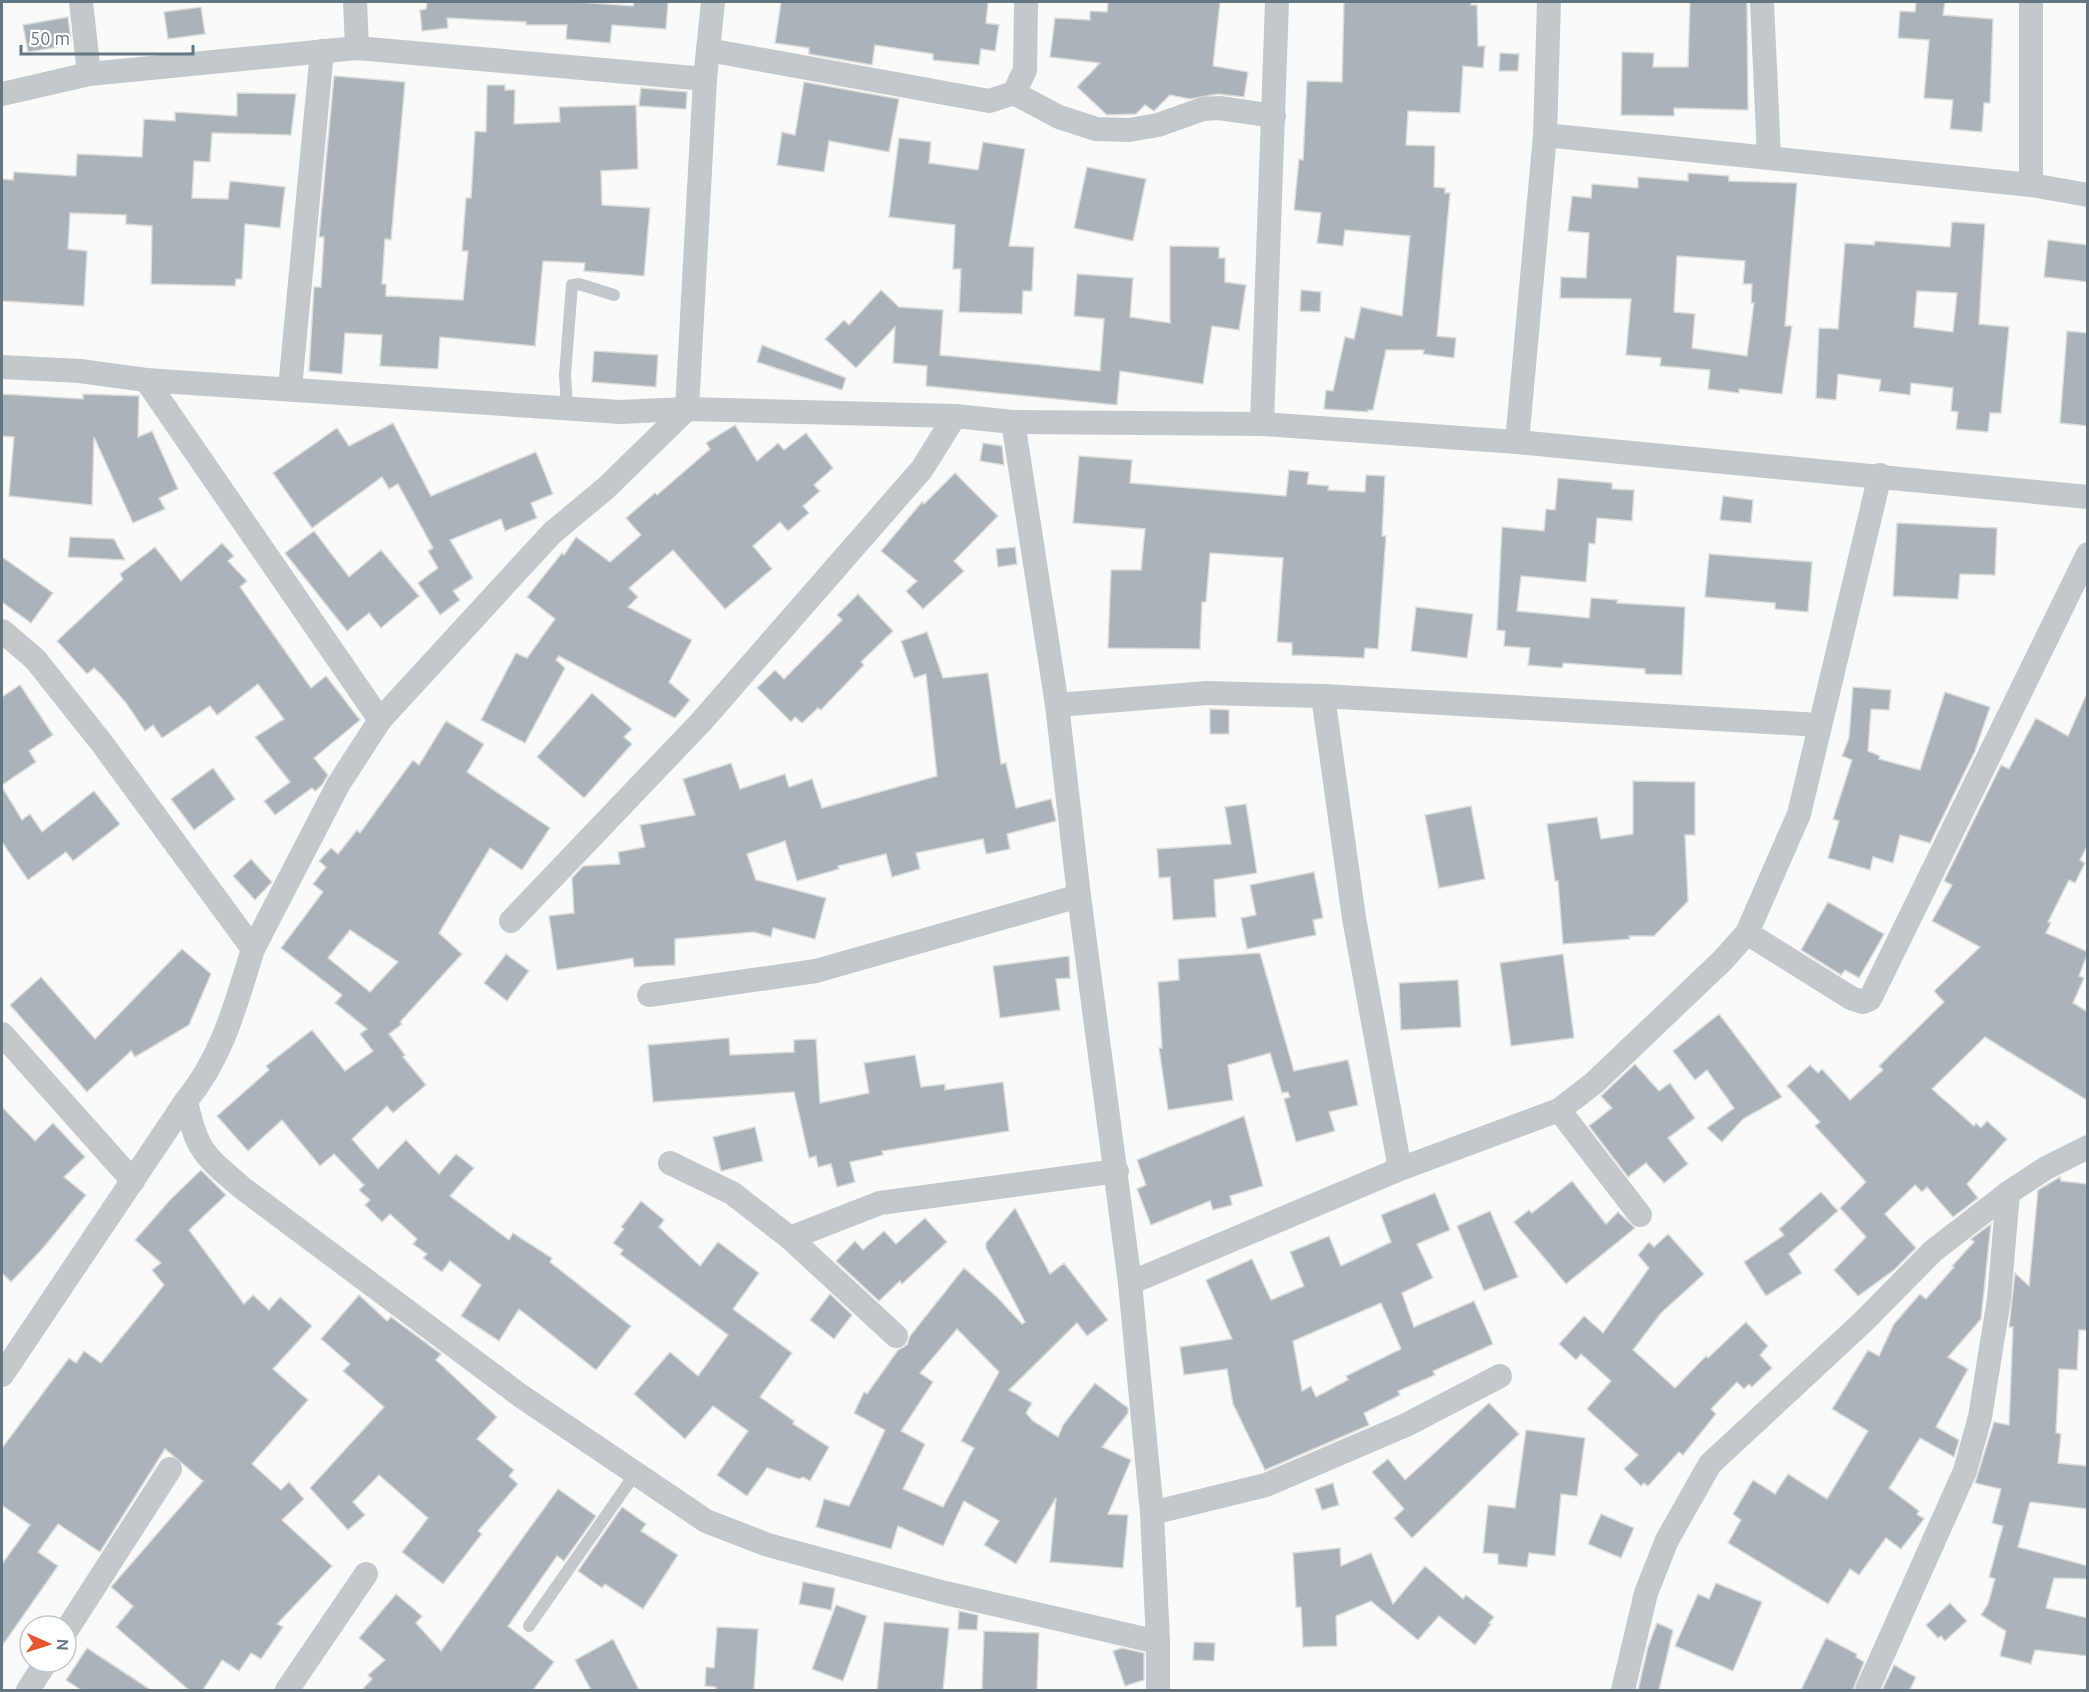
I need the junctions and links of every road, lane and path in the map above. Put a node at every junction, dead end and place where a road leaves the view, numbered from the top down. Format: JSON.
{"nodes":[{"id":1,"x":81,"y":2,"type":"edge"},
{"id":2,"x":355,"y":2,"type":"edge"},
{"id":3,"x":713,"y":2,"type":"edge"},
{"id":4,"x":1026,"y":2,"type":"edge"},
{"id":5,"x":1277,"y":2,"type":"edge"},
{"id":6,"x":1549,"y":2,"type":"edge"},
{"id":7,"x":1762,"y":2,"type":"edge"},
{"id":8,"x":2031,"y":2,"type":"edge"},
{"id":9,"x":357,"y":48,"type":"junction"},
{"id":10,"x":708,"y":50,"type":"junction"},
{"id":11,"x":322,"y":51,"type":"junction"},
{"id":12,"x":89,"y":74,"type":"junction"},
{"id":13,"x":705,"y":79,"type":"junction"},
{"id":14,"x":1014,"y":93,"type":"junction"},
{"id":15,"x":2,"y":94,"type":"edge"},
{"id":16,"x":1274,"y":116,"type":"junction"},
{"id":17,"x":1545,"y":135,"type":"junction"},
{"id":18,"x":1769,"y":158,"type":"junction"},
{"id":19,"x":2031,"y":185,"type":"junction"},
{"id":20,"x":2088,"y":195,"type":"edge"},
{"id":21,"x":614,"y":295,"type":"dead end"},
{"id":22,"x":2,"y":367,"type":"edge"},
{"id":23,"x":146,"y":380,"type":"junction"},
{"id":24,"x":290,"y":388,"type":"junction"},
{"id":25,"x":567,"y":408,"type":"junction"},
{"id":26,"x":687,"y":409,"type":"junction"},
{"id":27,"x":954,"y":416,"type":"junction"},
{"id":28,"x":1013,"y":422,"type":"junction"},
{"id":29,"x":1262,"y":424,"type":"junction"},
{"id":30,"x":1517,"y":442,"type":"junction"},
{"id":31,"x":1880,"y":475,"type":"junction"},
{"id":32,"x":2088,"y":497,"type":"edge"},
{"id":33,"x":2088,"y":554,"type":"edge"},
{"id":34,"x":2,"y":631,"type":"edge"},
{"id":35,"x":1323,"y":696,"type":"junction"},
{"id":36,"x":1058,"y":705,"type":"junction"},
{"id":37,"x":380,"y":720,"type":"junction"},
{"id":38,"x":1819,"y":725,"type":"junction"},
{"id":39,"x":1079,"y":896,"type":"junction"},
{"id":40,"x":511,"y":921,"type":"dead end"},
{"id":41,"x":1747,"y":933,"type":"junction"},
{"id":42,"x":253,"y":949,"type":"junction"},
{"id":43,"x":649,"y":995,"type":"dead end"},
{"id":44,"x":2,"y":1034,"type":"edge"},
{"id":45,"x":186,"y":1101,"type":"junction"},
{"id":46,"x":1559,"y":1110,"type":"junction"},
{"id":47,"x":2088,"y":1147,"type":"edge"},
{"id":48,"x":670,"y":1163,"type":"dead end"},
{"id":49,"x":1400,"y":1169,"type":"junction"},
{"id":50,"x":1117,"y":1172,"type":"junction"},
{"id":51,"x":133,"y":1181,"type":"junction"},
{"id":52,"x":2008,"y":1193,"type":"junction"},
{"id":53,"x":1640,"y":1215,"type":"dead end"},
{"id":54,"x":790,"y":1238,"type":"junction"},
{"id":55,"x":1130,"y":1283,"type":"junction"},
{"id":56,"x":896,"y":1336,"type":"dead end"},
{"id":57,"x":2,"y":1375,"type":"edge"},
{"id":58,"x":1500,"y":1376,"type":"dead end"},
{"id":59,"x":170,"y":1469,"type":"dead end"},
{"id":60,"x":635,"y":1474,"type":"junction"},
{"id":61,"x":1152,"y":1514,"type":"junction"},
{"id":62,"x":366,"y":1574,"type":"dead end"},
{"id":63,"x":77,"y":1614,"type":"edge"},
{"id":64,"x":529,"y":1626,"type":"dead end"},
{"id":65,"x":1158,"y":1642,"type":"junction"},
{"id":66,"x":38,"y":1674,"type":"edge"},
{"id":67,"x":28,"y":1690,"type":"edge"},
{"id":68,"x":287,"y":1690,"type":"edge"},
{"id":69,"x":1158,"y":1690,"type":"edge"},
{"id":70,"x":1623,"y":1690,"type":"edge"},
{"id":71,"x":1867,"y":1690,"type":"edge"}],
"edges":[{"from":1,"to":12,"type":"street"},
{"from":2,"to":9,"type":"street"},
{"from":3,"to":10,"type":"street"},
{"from":4,"to":14,"type":"street"},
{"from":5,"to":16,"type":"street"},
{"from":6,"to":17,"type":"street"},
{"from":7,"to":18,"type":"street"},
{"from":8,"to":19,"type":"street"},
{"from":9,"to":11,"type":"street"},
{"from":9,"to":13,"type":"street"},
{"from":10,"to":13,"type":"street"},
{"from":10,"to":14,"type":"street"},
{"from":11,"to":12,"type":"street"},
{"from":11,"to":24,"type":"street"},
{"from":12,"to":15,"type":"street"},
{"from":13,"to":26,"type":"street"},
{"from":14,"to":16,"type":"street"},
{"from":16,"to":29,"type":"street"},
{"from":17,"to":18,"type":"street"},
{"from":17,"to":30,"type":"street"},
{"from":18,"to":19,"type":"street"},
{"from":19,"to":20,"type":"street"},
{"from":21,"to":25,"type":"lane"},
{"from":22,"to":23,"type":"street"},
{"from":23,"to":24,"type":"street"},
{"from":23,"to":37,"type":"street"},
{"from":24,"to":25,"type":"street"},
{"from":25,"to":26,"type":"street"},
{"from":26,"to":27,"type":"street"},
{"from":26,"to":37,"type":"street"},
{"from":27,"to":28,"type":"street"},
{"from":27,"to":40,"type":"street"},
{"from":28,"to":29,"type":"street"},
{"from":28,"to":36,"type":"street"},
{"from":29,"to":30,"type":"street"},
{"from":30,"to":31,"type":"street"},
{"from":31,"to":32,"type":"street"},
{"from":31,"to":38,"type":"street"},
{"from":33,"to":41,"type":"street"},
{"from":34,"to":42,"type":"street"},
{"from":35,"to":36,"type":"street"},
{"from":35,"to":38,"type":"street"},
{"from":35,"to":49,"type":"street"},
{"from":36,"to":39,"type":"street"},
{"from":37,"to":42,"type":"street"},
{"from":38,"to":41,"type":"street"},
{"from":39,"to":43,"type":"street"},
{"from":39,"to":50,"type":"street"},
{"from":41,"to":46,"type":"street"},
{"from":42,"to":45,"type":"street"},
{"from":44,"to":51,"type":"street"},
{"from":45,"to":51,"type":"street"},
{"from":45,"to":60,"type":"street"},
{"from":46,"to":49,"type":"street"},
{"from":46,"to":53,"type":"street"},
{"from":47,"to":52,"type":"street"},
{"from":48,"to":54,"type":"street"},
{"from":49,"to":55,"type":"street"},
{"from":50,"to":54,"type":"street"},
{"from":50,"to":55,"type":"street"},
{"from":51,"to":57,"type":"street"},
{"from":52,"to":70,"type":"street"},
{"from":52,"to":71,"type":"street"},
{"from":54,"to":56,"type":"street"},
{"from":55,"to":61,"type":"street"},
{"from":58,"to":61,"type":"street"},
{"from":59,"to":63,"type":"street"},
{"from":60,"to":64,"type":"lane"},
{"from":60,"to":65,"type":"street"},
{"from":61,"to":65,"type":"street"},
{"from":62,"to":68,"type":"street"},
{"from":65,"to":69,"type":"street"},
{"from":66,"to":67,"type":"street"}]}
